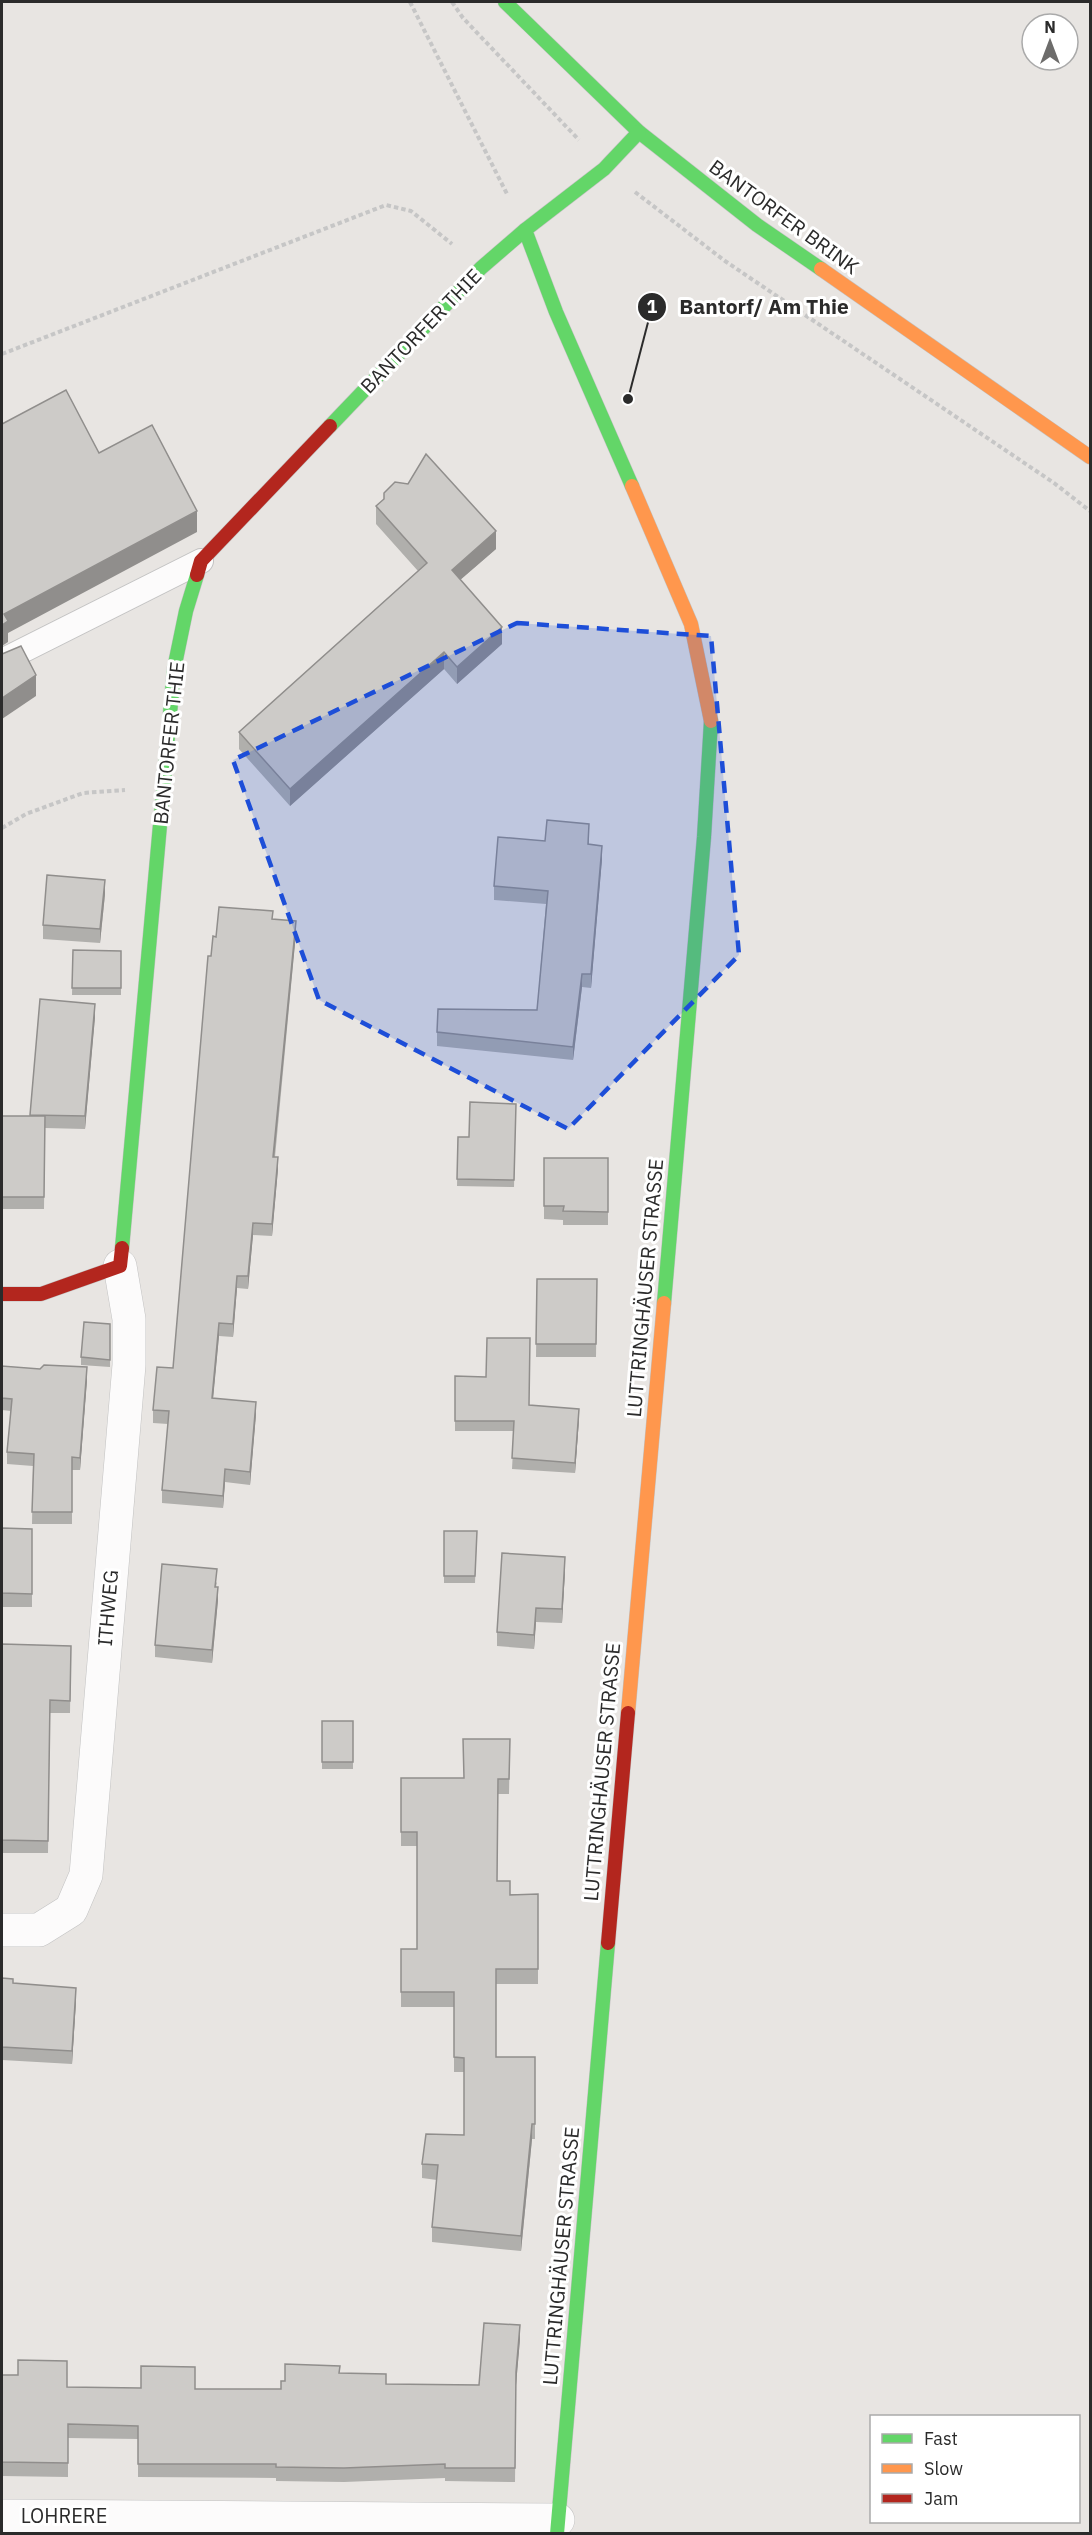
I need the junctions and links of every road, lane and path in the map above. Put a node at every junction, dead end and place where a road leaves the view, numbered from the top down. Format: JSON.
{"nodes":[{"id":1,"x":410,"y":2,"type":"edge"},
{"id":2,"x":452,"y":2,"type":"edge"},
{"id":3,"x":505,"y":2,"type":"edge"},
{"id":4,"x":639,"y":132,"type":"junction"},
{"id":5,"x":604,"y":169,"type":"junction"},
{"id":6,"x":525,"y":230,"type":"junction"},
{"id":7,"x":481,"y":268,"type":"junction"},
{"id":8,"x":2,"y":354,"type":"edge"},
{"id":9,"x":1090,"y":457,"type":"edge"},
{"id":10,"x":1090,"y":511,"type":"edge"},
{"id":11,"x":201,"y":561,"type":"junction"},
{"id":12,"x":2,"y":661,"type":"edge"},
{"id":13,"x":164,"y":792,"type":"junction"},
{"id":14,"x":2,"y":828,"type":"edge"},
{"id":15,"x":120,"y":1266,"type":"junction"},
{"id":16,"x":2,"y":1294,"type":"edge"},
{"id":17,"x":2,"y":1930,"type":"edge"},
{"id":18,"x":2,"y":2516,"type":"edge"},
{"id":19,"x":558,"y":2527,"type":"edge"}],
"edges":[{"from":1,"to":6,"type":"path"},
{"from":2,"to":5,"type":"path"},
{"from":3,"to":4,"type":"street","name":"BANTORFER BRINK"},
{"from":4,"to":5,"type":"street"},
{"from":4,"to":9,"type":"street","name":"BANTORFER BRINK"},
{"from":5,"to":6,"type":"street"},
{"from":5,"to":10,"type":"path"},
{"from":6,"to":7,"type":"street","name":"BANTORFER THIE"},
{"from":6,"to":19,"type":"street","name":"LUTTRINGHÄUSER STRASSE"},
{"from":7,"to":8,"type":"path"},
{"from":7,"to":11,"type":"street","name":"BANTORFER THIE"},
{"from":11,"to":12,"type":"lane"},
{"from":11,"to":13,"type":"street","name":"BANTORFER THIE"},
{"from":13,"to":14,"type":"path"},
{"from":13,"to":15,"type":"street","name":"BANTORFER THIE"},
{"from":15,"to":16,"type":"street"},
{"from":15,"to":17,"type":"street","name":"ITHWEG"},
{"from":18,"to":19,"type":"street","name":"LOHRERE"}]}
